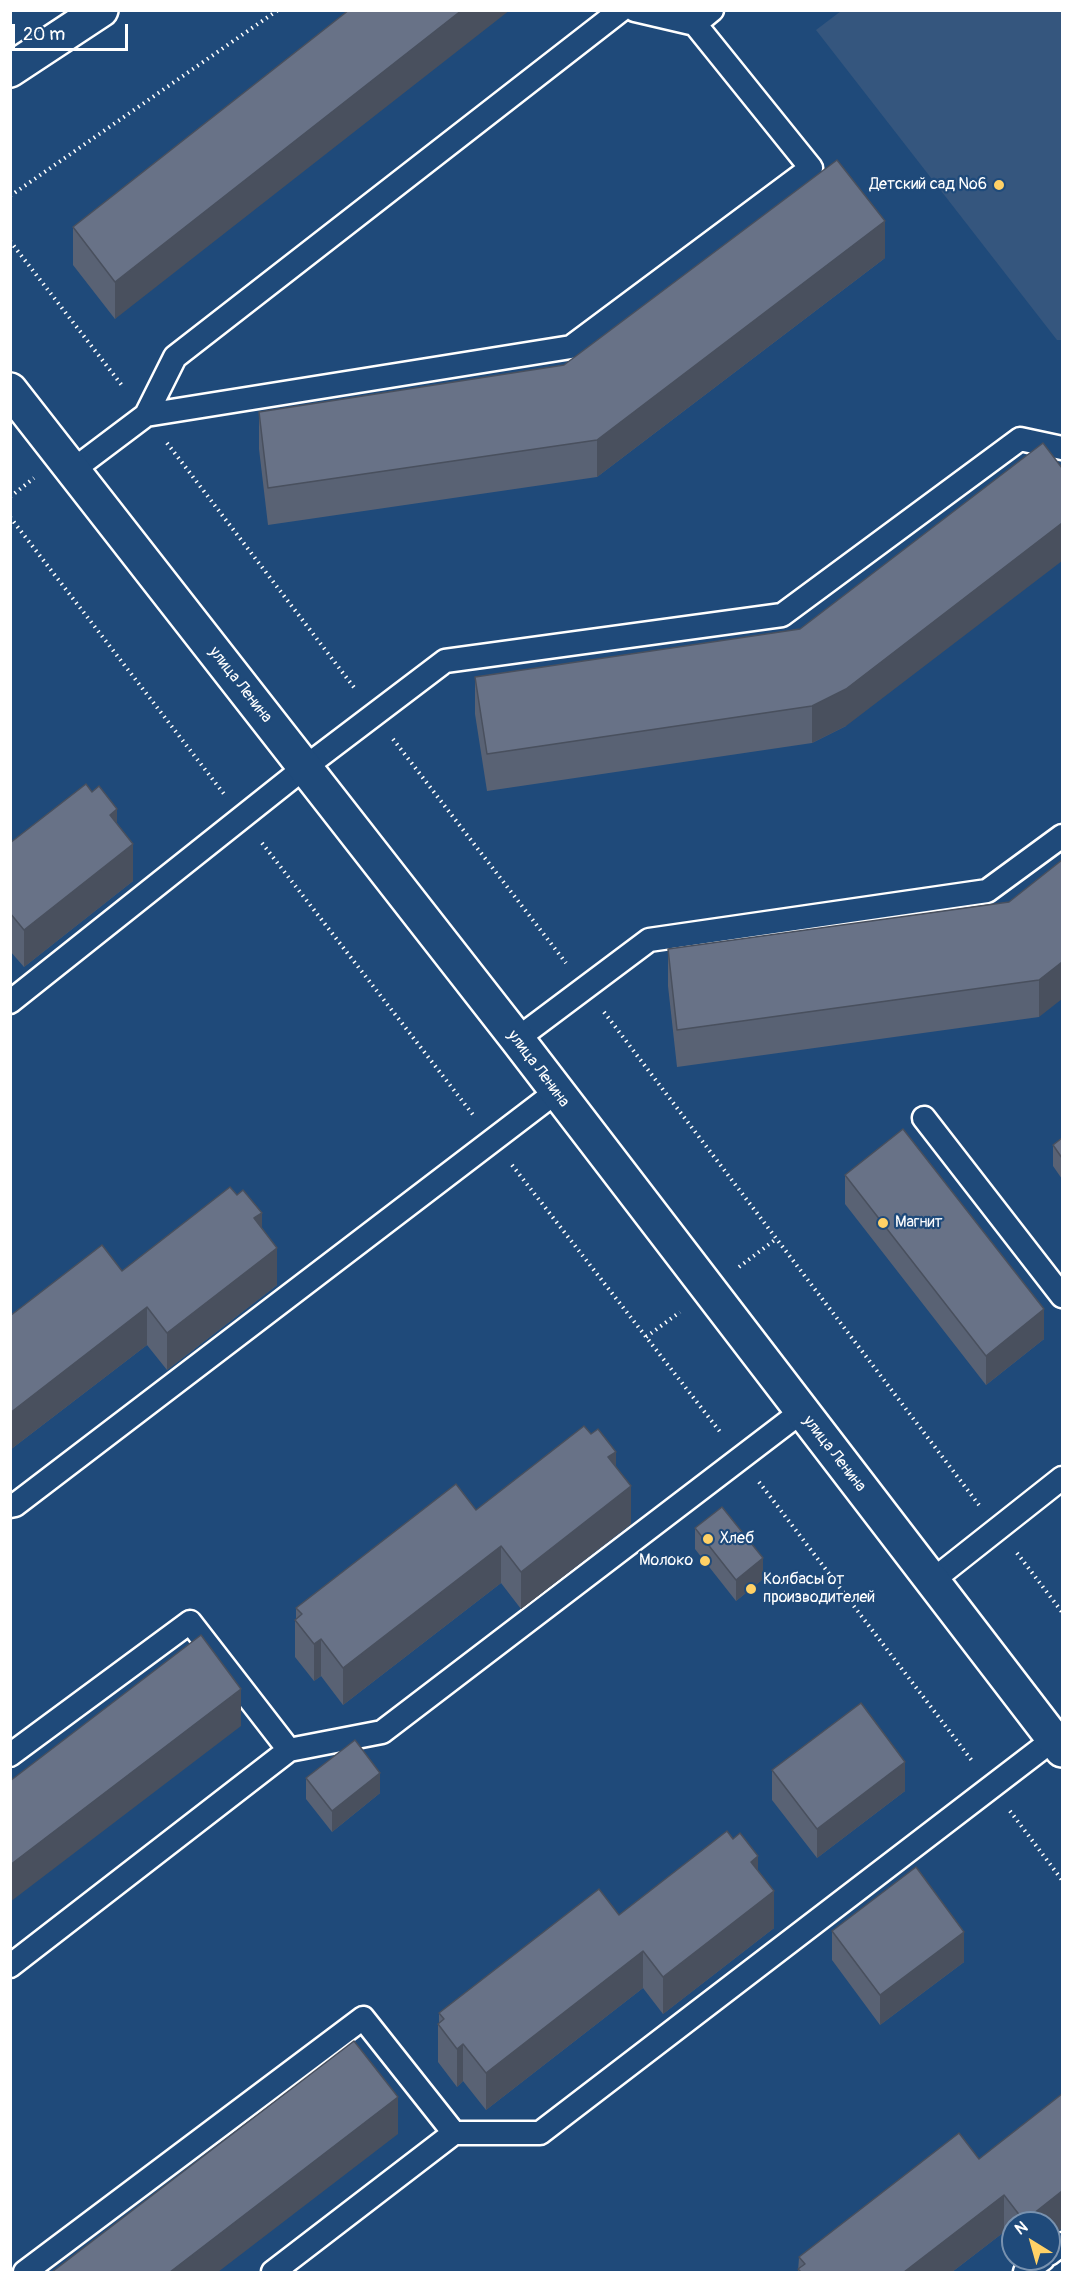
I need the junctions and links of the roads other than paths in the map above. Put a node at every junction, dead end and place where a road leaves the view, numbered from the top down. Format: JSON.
{"nodes":[{"id":1,"x":101,"y":10,"type":"edge"},
{"id":2,"x":621,"y":10,"type":"edge"},
{"id":3,"x":635,"y":10,"type":"edge"},
{"id":4,"x":703,"y":17,"type":"edge"},
{"id":5,"x":10,"y":70,"type":"edge"},
{"id":6,"x":10,"y":390,"type":"edge"},
{"id":7,"x":146,"y":415,"type":"junction"},
{"id":8,"x":1062,"y":448,"type":"edge"},
{"id":9,"x":73,"y":470,"type":"junction"},
{"id":10,"x":304,"y":768,"type":"junction"},
{"id":11,"x":1062,"y":836,"type":"edge"},
{"id":12,"x":10,"y":1002,"type":"edge"},
{"id":13,"x":517,"y":1039,"type":"junction"},
{"id":14,"x":556,"y":1092,"type":"junction"},
{"id":15,"x":924,"y":1118,"type":"dead end"},
{"id":16,"x":1062,"y":1296,"type":"edge"},
{"id":17,"x":801,"y":1412,"type":"junction"},
{"id":18,"x":1062,"y":1478,"type":"edge"},
{"id":19,"x":10,"y":1506,"type":"edge"},
{"id":20,"x":933,"y":1580,"type":"junction"},
{"id":21,"x":1058,"y":1745,"type":"edge"},
{"id":22,"x":289,"y":1750,"type":"junction"},
{"id":23,"x":10,"y":1755,"type":"edge"},
{"id":24,"x":10,"y":1966,"type":"edge"},
{"id":25,"x":454,"y":2133,"type":"junction"},
{"id":26,"x":25,"y":2272,"type":"edge"},
{"id":27,"x":273,"y":2272,"type":"edge"}],
"edges":[{"from":1,"to":5,"type":"street"},
{"from":2,"to":7,"type":"lane"},
{"from":3,"to":4,"type":"lane"},
{"from":4,"to":7,"type":"lane"},
{"from":6,"to":9,"type":"street","name":"улица Ленина"},
{"from":7,"to":9,"type":"lane"},
{"from":8,"to":10,"type":"lane"},
{"from":9,"to":10,"type":"street","name":"улица Ленина"},
{"from":10,"to":12,"type":"lane"},
{"from":10,"to":13,"type":"street","name":"улица Ленина"},
{"from":11,"to":13,"type":"lane"},
{"from":13,"to":14,"type":"street","name":"улица Ленина"},
{"from":14,"to":17,"type":"street","name":"улица Ленина"},
{"from":14,"to":19,"type":"lane"},
{"from":15,"to":16,"type":"lane"},
{"from":17,"to":20,"type":"street","name":"улица Ленина"},
{"from":17,"to":22,"type":"lane"},
{"from":18,"to":20,"type":"lane"},
{"from":20,"to":21,"type":"street","name":"улица Ленина"},
{"from":21,"to":25,"type":"lane"},
{"from":22,"to":23,"type":"lane"},
{"from":22,"to":24,"type":"lane"},
{"from":25,"to":26,"type":"lane"},
{"from":25,"to":27,"type":"lane"}]}
